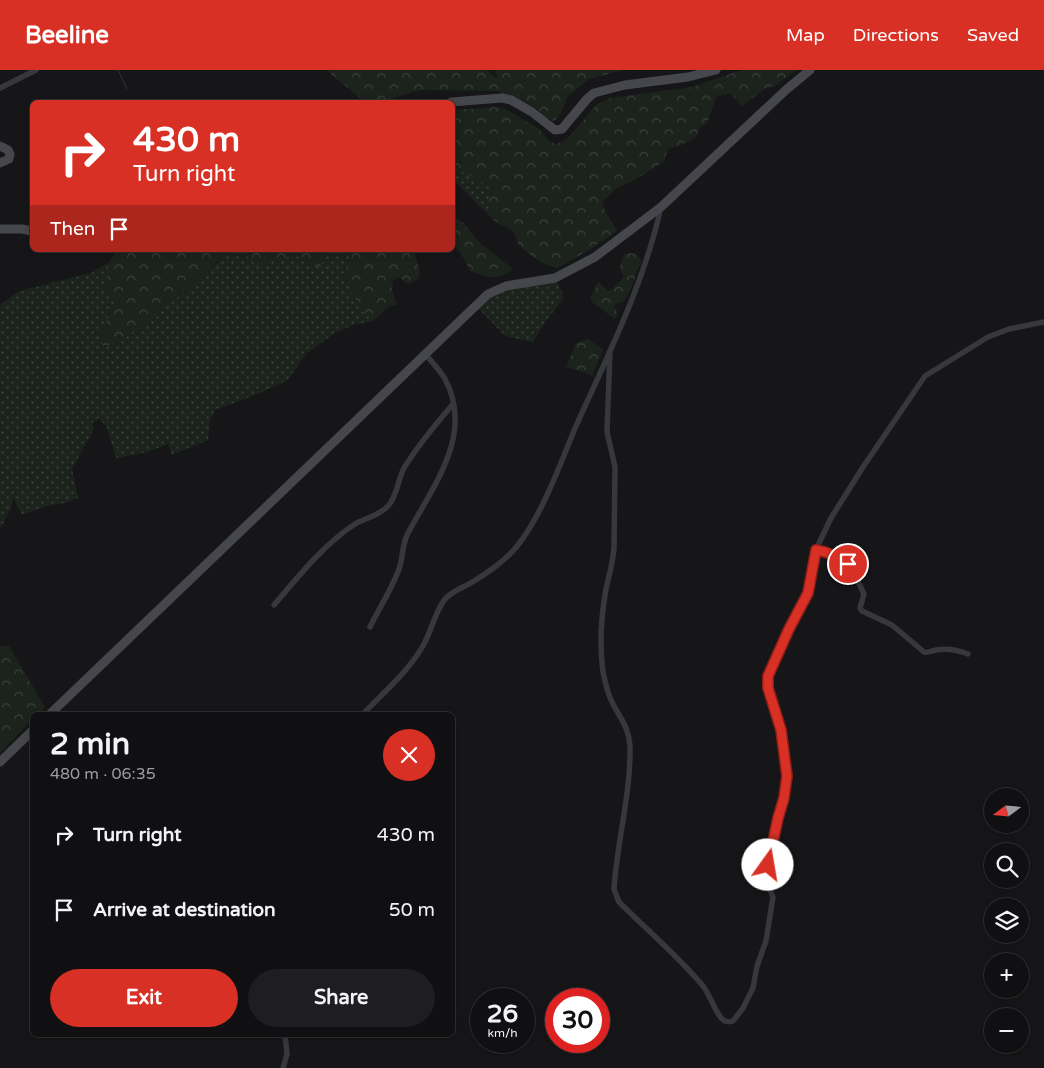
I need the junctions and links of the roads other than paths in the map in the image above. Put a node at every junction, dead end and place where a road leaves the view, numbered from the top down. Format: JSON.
{"nodes":[{"id":1,"x":36,"y":70,"type":"edge"},
{"id":2,"x":716,"y":70,"type":"edge"},
{"id":3,"x":810,"y":70,"type":"edge"},
{"id":4,"x":0,"y":88,"type":"edge"},
{"id":5,"x":455,"y":102,"type":"edge"},
{"id":6,"x":0,"y":146,"type":"edge"},
{"id":7,"x":0,"y":163,"type":"edge"},
{"id":8,"x":661,"y":208,"type":"junction"},
{"id":9,"x":0,"y":229,"type":"edge"},
{"id":10,"x":30,"y":231,"type":"edge"},
{"id":11,"x":1044,"y":322,"type":"edge"},
{"id":12,"x":610,"y":351,"type":"junction"},
{"id":13,"x":426,"y":355,"type":"junction"},
{"id":14,"x":453,"y":404,"type":"junction"},
{"id":15,"x":816,"y":550,"type":"junction"},
{"id":16,"x":274,"y":605,"type":"dead end"},
{"id":17,"x":370,"y":627,"type":"dead end"},
{"id":18,"x":968,"y":654,"type":"dead end"},
{"id":19,"x":52,"y":712,"type":"edge"},
{"id":20,"x":365,"y":712,"type":"edge"},
{"id":21,"x":30,"y":732,"type":"edge"},
{"id":22,"x":0,"y":762,"type":"edge"},
{"id":23,"x":285,"y":1037,"type":"edge"},
{"id":24,"x":283,"y":1068,"type":"edge"}],
"edges":[{"from":1,"to":4,"type":"street"},
{"from":2,"to":5,"type":"main road"},
{"from":3,"to":8,"type":"main road"},
{"from":6,"to":7,"type":"main road"},
{"from":8,"to":12,"type":"street"},
{"from":8,"to":13,"type":"main road"},
{"from":9,"to":10,"type":"main road"},
{"from":11,"to":15,"type":"street"},
{"from":12,"to":15,"type":"street"},
{"from":12,"to":20,"type":"street"},
{"from":13,"to":14,"type":"street"},
{"from":13,"to":19,"type":"main road"},
{"from":14,"to":16,"type":"street"},
{"from":14,"to":17,"type":"street"},
{"from":15,"to":18,"type":"street"},
{"from":21,"to":22,"type":"main road"},
{"from":23,"to":24,"type":"street"}]}
